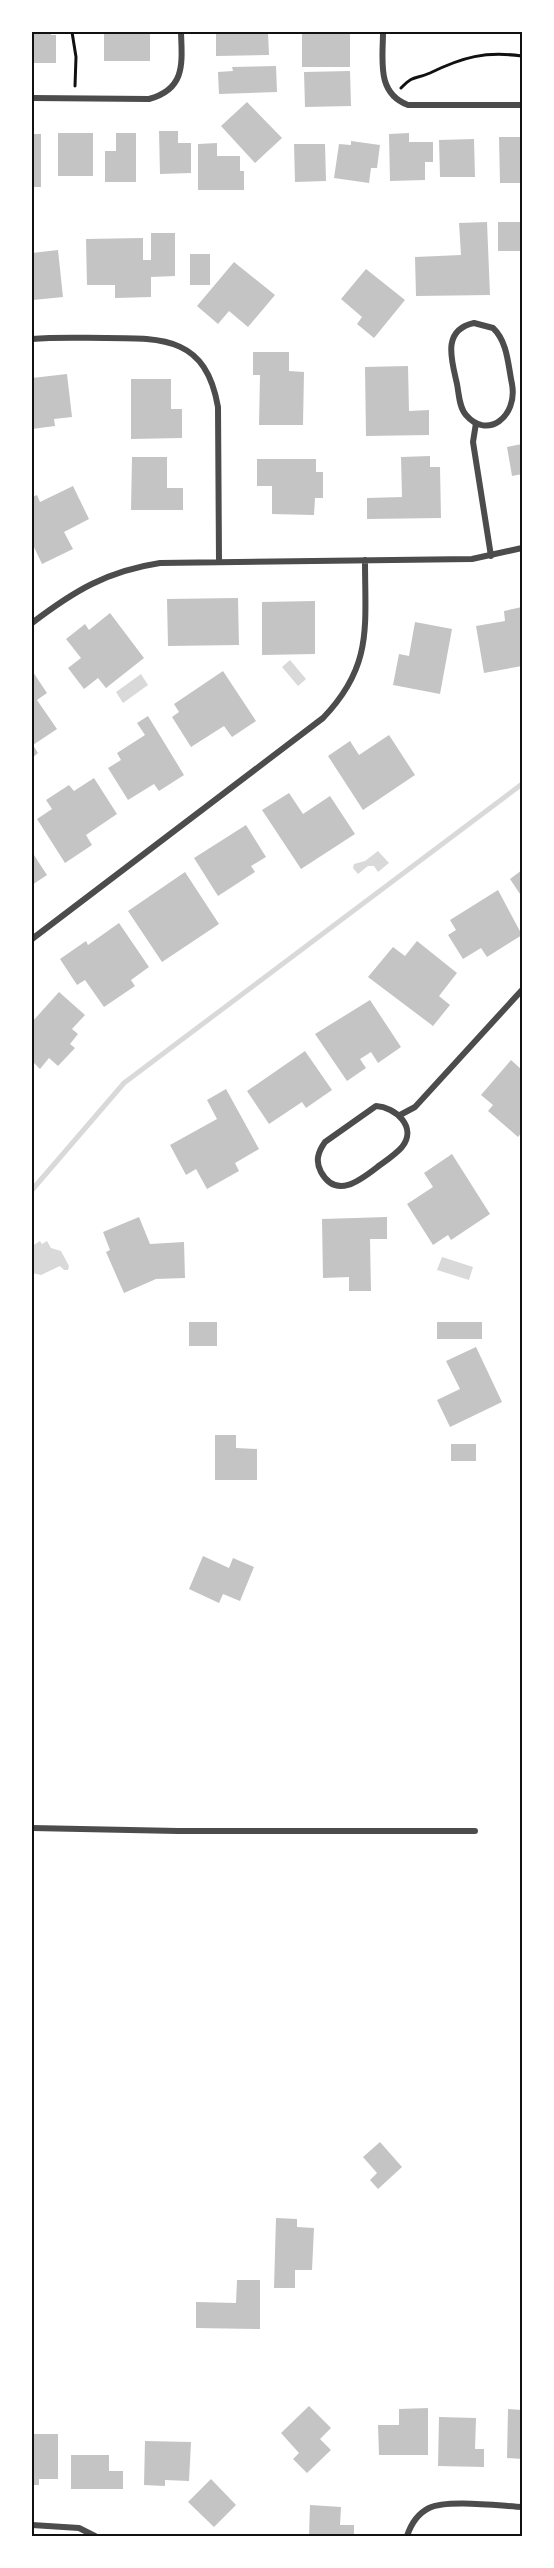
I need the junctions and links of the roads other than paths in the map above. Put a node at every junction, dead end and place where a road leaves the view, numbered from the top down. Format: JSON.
{"nodes":[{"id":1,"x":181,"y":32,"type":"edge"},
{"id":2,"x":383,"y":32,"type":"edge"},
{"id":3,"x":32,"y":98,"type":"edge"},
{"id":4,"x":522,"y":105,"type":"edge"},
{"id":5,"x":32,"y":339,"type":"edge"},
{"id":6,"x":476,"y":423,"type":"junction"},
{"id":7,"x":522,"y":548,"type":"edge"},
{"id":8,"x":491,"y":556,"type":"junction"},
{"id":9,"x":365,"y":560,"type":"junction"},
{"id":10,"x":219,"y":561,"type":"junction"},
{"id":11,"x":32,"y":623,"type":"edge"},
{"id":12,"x":32,"y":939,"type":"edge"},
{"id":13,"x":522,"y":990,"type":"edge"},
{"id":14,"x":400,"y":1115,"type":"junction"},
{"id":15,"x":32,"y":1828,"type":"edge"},
{"id":16,"x":475,"y":1831,"type":"dead end"},
{"id":17,"x":522,"y":2506,"type":"edge"},
{"id":18,"x":32,"y":2525,"type":"edge"},
{"id":19,"x":94,"y":2536,"type":"edge"},
{"id":20,"x":407,"y":2536,"type":"edge"}],
"edges":[{"from":1,"to":3,"type":"street"},
{"from":2,"to":4,"type":"street"},
{"from":5,"to":10,"type":"street"},
{"from":6,"to":6,"type":"street"},
{"from":6,"to":8,"type":"street"},
{"from":7,"to":8,"type":"street"},
{"from":8,"to":9,"type":"street"},
{"from":9,"to":10,"type":"street"},
{"from":9,"to":12,"type":"street"},
{"from":10,"to":11,"type":"street"},
{"from":13,"to":14,"type":"street"},
{"from":14,"to":14,"type":"street"},
{"from":15,"to":16,"type":"street"},
{"from":17,"to":20,"type":"street"},
{"from":18,"to":19,"type":"street"}]}
